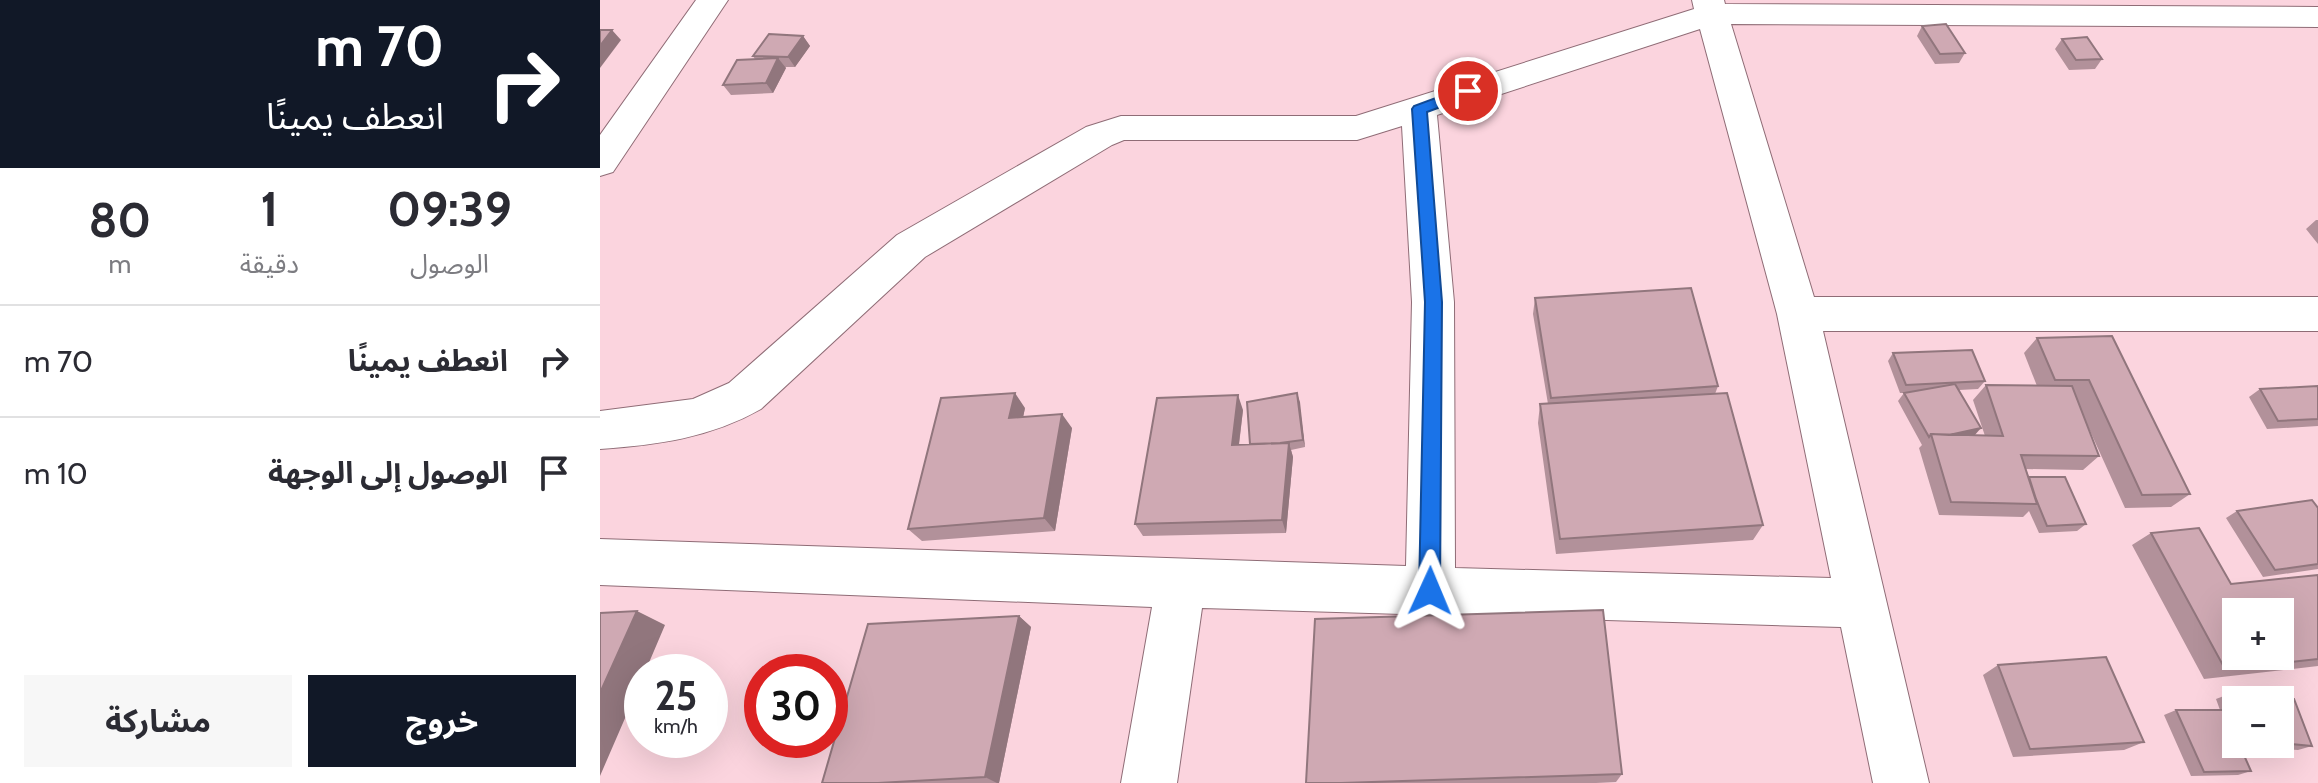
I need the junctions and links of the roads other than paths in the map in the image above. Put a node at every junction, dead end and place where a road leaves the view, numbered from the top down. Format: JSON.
{"nodes":[{"id":1,"x":712,"y":0,"type":"edge"},
{"id":2,"x":1710,"y":7,"type":"edge"},
{"id":3,"x":2318,"y":17,"type":"edge"},
{"id":4,"x":1419,"y":109,"type":"junction"},
{"id":5,"x":600,"y":163,"type":"edge"},
{"id":6,"x":1798,"y":314,"type":"junction"},
{"id":7,"x":2318,"y":314,"type":"edge"},
{"id":8,"x":600,"y":430,"type":"edge"},
{"id":9,"x":600,"y":562,"type":"edge"},
{"id":10,"x":1181,"y":584,"type":"junction"},
{"id":11,"x":1430,"y":591,"type":"junction"},
{"id":12,"x":1861,"y":603,"type":"junction"},
{"id":13,"x":1149,"y":783,"type":"edge"},
{"id":14,"x":1901,"y":783,"type":"edge"}],
"edges":[{"from":1,"to":5,"type":"street"},
{"from":2,"to":3,"type":"street"},
{"from":2,"to":4,"type":"street"},
{"from":2,"to":6,"type":"street"},
{"from":4,"to":8,"type":"street"},
{"from":4,"to":11,"type":"street"},
{"from":6,"to":7,"type":"street"},
{"from":6,"to":12,"type":"street"},
{"from":9,"to":10,"type":"street"},
{"from":10,"to":11,"type":"street"},
{"from":10,"to":13,"type":"street"},
{"from":11,"to":12,"type":"street"},
{"from":12,"to":14,"type":"street"}]}
